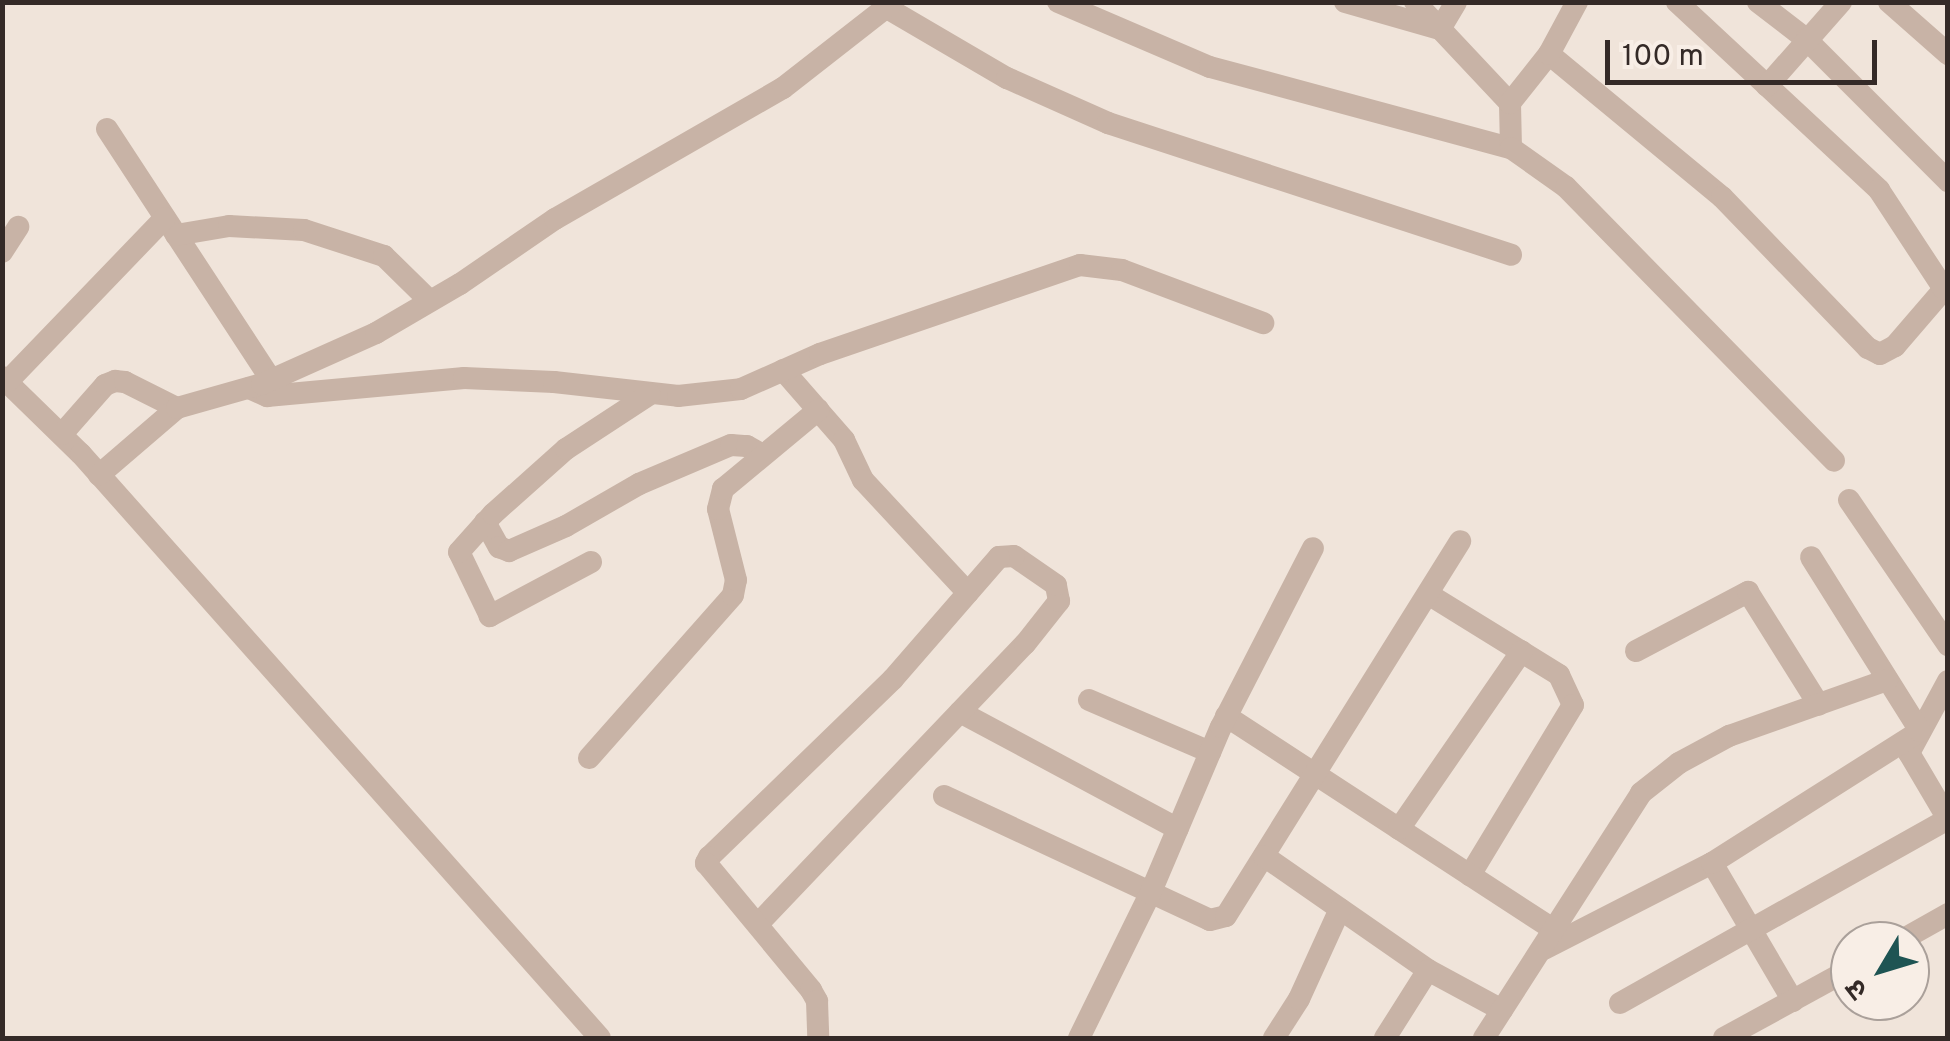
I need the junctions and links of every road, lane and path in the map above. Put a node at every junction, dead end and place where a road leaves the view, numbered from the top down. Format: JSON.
{"nodes":[{"id":1,"x":1058,"y":2,"type":"edge"},
{"id":2,"x":1344,"y":2,"type":"edge"},
{"id":3,"x":1415,"y":2,"type":"edge"},
{"id":4,"x":1456,"y":2,"type":"edge"},
{"id":5,"x":1577,"y":2,"type":"edge"},
{"id":6,"x":1676,"y":2,"type":"edge"},
{"id":7,"x":1758,"y":2,"type":"edge"},
{"id":8,"x":1841,"y":2,"type":"edge"},
{"id":9,"x":1889,"y":2,"type":"edge"},
{"id":10,"x":890,"y":5,"type":"edge"},
{"id":11,"x":1440,"y":29,"type":"junction"},
{"id":12,"x":1806,"y":39,"type":"junction"},
{"id":13,"x":1549,"y":54,"type":"junction"},
{"id":14,"x":1948,"y":54,"type":"edge"},
{"id":15,"x":1767,"y":86,"type":"junction"},
{"id":16,"x":1510,"y":103,"type":"junction"},
{"id":17,"x":107,"y":129,"type":"dead end"},
{"id":18,"x":1510,"y":148,"type":"junction"},
{"id":19,"x":1948,"y":181,"type":"edge"},
{"id":20,"x":170,"y":226,"type":"junction"},
{"id":21,"x":18,"y":227,"type":"dead end"},
{"id":22,"x":2,"y":252,"type":"edge"},
{"id":23,"x":1511,"y":255,"type":"dead end"},
{"id":24,"x":1946,"y":291,"type":"edge"},
{"id":25,"x":430,"y":302,"type":"junction"},
{"id":26,"x":1264,"y":322,"type":"dead end"},
{"id":27,"x":784,"y":370,"type":"junction"},
{"id":28,"x":5,"y":379,"type":"edge"},
{"id":29,"x":260,"y":384,"type":"junction"},
{"id":30,"x":650,"y":394,"type":"junction"},
{"id":31,"x":177,"y":408,"type":"junction"},
{"id":32,"x":818,"y":410,"type":"junction"},
{"id":33,"x":62,"y":434,"type":"junction"},
{"id":34,"x":761,"y":454,"type":"junction"},
{"id":35,"x":1834,"y":461,"type":"dead end"},
{"id":36,"x":99,"y":475,"type":"junction"},
{"id":37,"x":1849,"y":500,"type":"dead end"},
{"id":38,"x":485,"y":522,"type":"junction"},
{"id":39,"x":1460,"y":541,"type":"dead end"},
{"id":40,"x":1313,"y":548,"type":"dead end"},
{"id":41,"x":1812,"y":558,"type":"dead end"},
{"id":42,"x":591,"y":562,"type":"dead end"},
{"id":43,"x":968,"y":592,"type":"junction"},
{"id":44,"x":1428,"y":594,"type":"junction"},
{"id":45,"x":1948,"y":645,"type":"edge"},
{"id":46,"x":1636,"y":651,"type":"dead end"},
{"id":47,"x":1522,"y":652,"type":"junction"},
{"id":48,"x":1887,"y":680,"type":"junction"},
{"id":49,"x":1948,"y":681,"type":"edge"},
{"id":50,"x":1089,"y":700,"type":"dead end"},
{"id":51,"x":1819,"y":706,"type":"junction"},
{"id":52,"x":960,"y":712,"type":"junction"},
{"id":53,"x":1226,"y":716,"type":"junction"},
{"id":54,"x":1920,"y":731,"type":"junction"},
{"id":55,"x":1210,"y":752,"type":"junction"},
{"id":56,"x":590,"y":758,"type":"dead end"},
{"id":57,"x":1317,"y":776,"type":"junction"},
{"id":58,"x":944,"y":796,"type":"dead end"},
{"id":59,"x":1947,"y":820,"type":"edge"},
{"id":60,"x":1178,"y":828,"type":"junction"},
{"id":61,"x":1399,"y":829,"type":"junction"},
{"id":62,"x":1264,"y":856,"type":"junction"},
{"id":63,"x":1712,"y":863,"type":"junction"},
{"id":64,"x":1470,"y":875,"type":"junction"},
{"id":65,"x":1150,"y":894,"type":"junction"},
{"id":66,"x":1340,"y":908,"type":"junction"},
{"id":67,"x":758,"y":924,"type":"junction"},
{"id":68,"x":1554,"y":930,"type":"junction"},
{"id":69,"x":1750,"y":930,"type":"junction"},
{"id":70,"x":1540,"y":951,"type":"junction"},
{"id":71,"x":1428,"y":970,"type":"junction"},
{"id":72,"x":1830,"y":981,"type":"edge"},
{"id":73,"x":1793,"y":1002,"type":"junction"},
{"id":74,"x":1620,"y":1003,"type":"dead end"},
{"id":75,"x":1502,"y":1010,"type":"junction"},
{"id":76,"x":600,"y":1038,"type":"edge"},
{"id":77,"x":818,"y":1038,"type":"edge"},
{"id":78,"x":1079,"y":1038,"type":"edge"},
{"id":79,"x":1274,"y":1038,"type":"edge"},
{"id":80,"x":1384,"y":1038,"type":"edge"},
{"id":81,"x":1484,"y":1038,"type":"edge"},
{"id":82,"x":1724,"y":1038,"type":"edge"}],
"edges":[{"from":1,"to":18,"type":"street"},
{"from":2,"to":11,"type":"street"},
{"from":3,"to":11,"type":"street"},
{"from":4,"to":11,"type":"street"},
{"from":5,"to":13,"type":"street"},
{"from":6,"to":15,"type":"street"},
{"from":7,"to":12,"type":"street"},
{"from":8,"to":12,"type":"street"},
{"from":9,"to":14,"type":"street"},
{"from":10,"to":23,"type":"street"},
{"from":10,"to":25,"type":"street"},
{"from":11,"to":16,"type":"street"},
{"from":12,"to":15,"type":"street"},
{"from":12,"to":19,"type":"street"},
{"from":13,"to":16,"type":"street"},
{"from":13,"to":24,"type":"street"},
{"from":15,"to":24,"type":"street"},
{"from":16,"to":18,"type":"street"},
{"from":17,"to":20,"type":"street"},
{"from":18,"to":35,"type":"street"},
{"from":20,"to":25,"type":"street"},
{"from":20,"to":28,"type":"street"},
{"from":20,"to":29,"type":"street"},
{"from":21,"to":22,"type":"street"},
{"from":25,"to":29,"type":"street"},
{"from":26,"to":27,"type":"street"},
{"from":27,"to":30,"type":"street"},
{"from":27,"to":32,"type":"street"},
{"from":28,"to":33,"type":"street"},
{"from":29,"to":30,"type":"street"},
{"from":29,"to":31,"type":"street"},
{"from":30,"to":38,"type":"street"},
{"from":31,"to":33,"type":"street"},
{"from":31,"to":36,"type":"street"},
{"from":32,"to":34,"type":"street"},
{"from":32,"to":43,"type":"street"},
{"from":33,"to":36,"type":"street"},
{"from":34,"to":38,"type":"street"},
{"from":34,"to":56,"type":"street"},
{"from":36,"to":76,"type":"street"},
{"from":37,"to":45,"type":"street"},
{"from":38,"to":42,"type":"street"},
{"from":39,"to":44,"type":"street"},
{"from":40,"to":53,"type":"street"},
{"from":41,"to":48,"type":"street"},
{"from":43,"to":52,"type":"street"},
{"from":43,"to":67,"type":"street"},
{"from":44,"to":47,"type":"street"},
{"from":44,"to":57,"type":"street"},
{"from":46,"to":51,"type":"street"},
{"from":47,"to":61,"type":"street"},
{"from":47,"to":64,"type":"street"},
{"from":48,"to":51,"type":"street"},
{"from":48,"to":54,"type":"street"},
{"from":49,"to":54,"type":"street"},
{"from":50,"to":55,"type":"street"},
{"from":51,"to":68,"type":"street"},
{"from":52,"to":60,"type":"street"},
{"from":52,"to":67,"type":"street"},
{"from":53,"to":55,"type":"street"},
{"from":53,"to":57,"type":"street"},
{"from":54,"to":59,"type":"street"},
{"from":54,"to":63,"type":"street"},
{"from":55,"to":60,"type":"street"},
{"from":57,"to":61,"type":"street"},
{"from":57,"to":62,"type":"street"},
{"from":58,"to":65,"type":"street"},
{"from":59,"to":69,"type":"street"},
{"from":60,"to":65,"type":"street"},
{"from":61,"to":64,"type":"street"},
{"from":62,"to":65,"type":"street"},
{"from":62,"to":66,"type":"street"},
{"from":63,"to":69,"type":"street"},
{"from":63,"to":70,"type":"street"},
{"from":64,"to":68,"type":"street"},
{"from":65,"to":78,"type":"street"},
{"from":66,"to":71,"type":"street"},
{"from":66,"to":79,"type":"street"},
{"from":67,"to":77,"type":"street"},
{"from":68,"to":70,"type":"street"},
{"from":69,"to":73,"type":"street"},
{"from":69,"to":74,"type":"street"},
{"from":70,"to":75,"type":"street"},
{"from":71,"to":75,"type":"street"},
{"from":71,"to":80,"type":"street"},
{"from":72,"to":73,"type":"street"},
{"from":73,"to":82,"type":"street"},
{"from":75,"to":81,"type":"street"}]}
